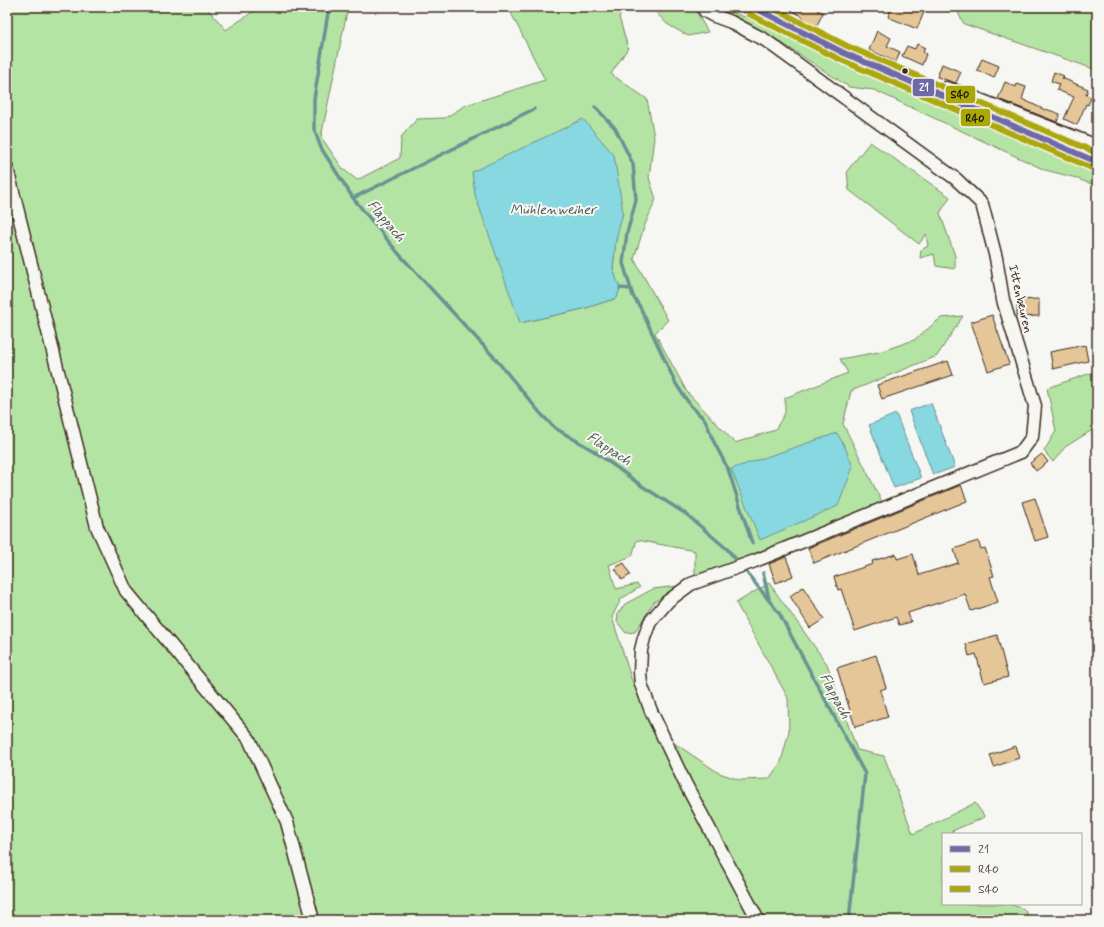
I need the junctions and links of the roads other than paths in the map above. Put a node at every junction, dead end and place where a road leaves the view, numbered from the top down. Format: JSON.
{"nodes":[{"id":1,"x":703,"y":7,"type":"edge"},
{"id":2,"x":753,"y":7,"type":"edge"},
{"id":3,"x":919,"y":86,"type":"junction"},
{"id":4,"x":1097,"y":146,"type":"edge"},
{"id":5,"x":1097,"y":162,"type":"edge"},
{"id":6,"x":7,"y":168,"type":"edge"},
{"id":7,"x":314,"y":920,"type":"edge"},
{"id":8,"x":758,"y":920,"type":"edge"}],
"edges":[{"from":1,"to":8,"type":"street","name":"Ittenbeuren"},
{"from":2,"to":3,"type":"main road"},
{"from":3,"to":4,"type":"street"},
{"from":3,"to":5,"type":"main road"},
{"from":6,"to":7,"type":"street"}]}
